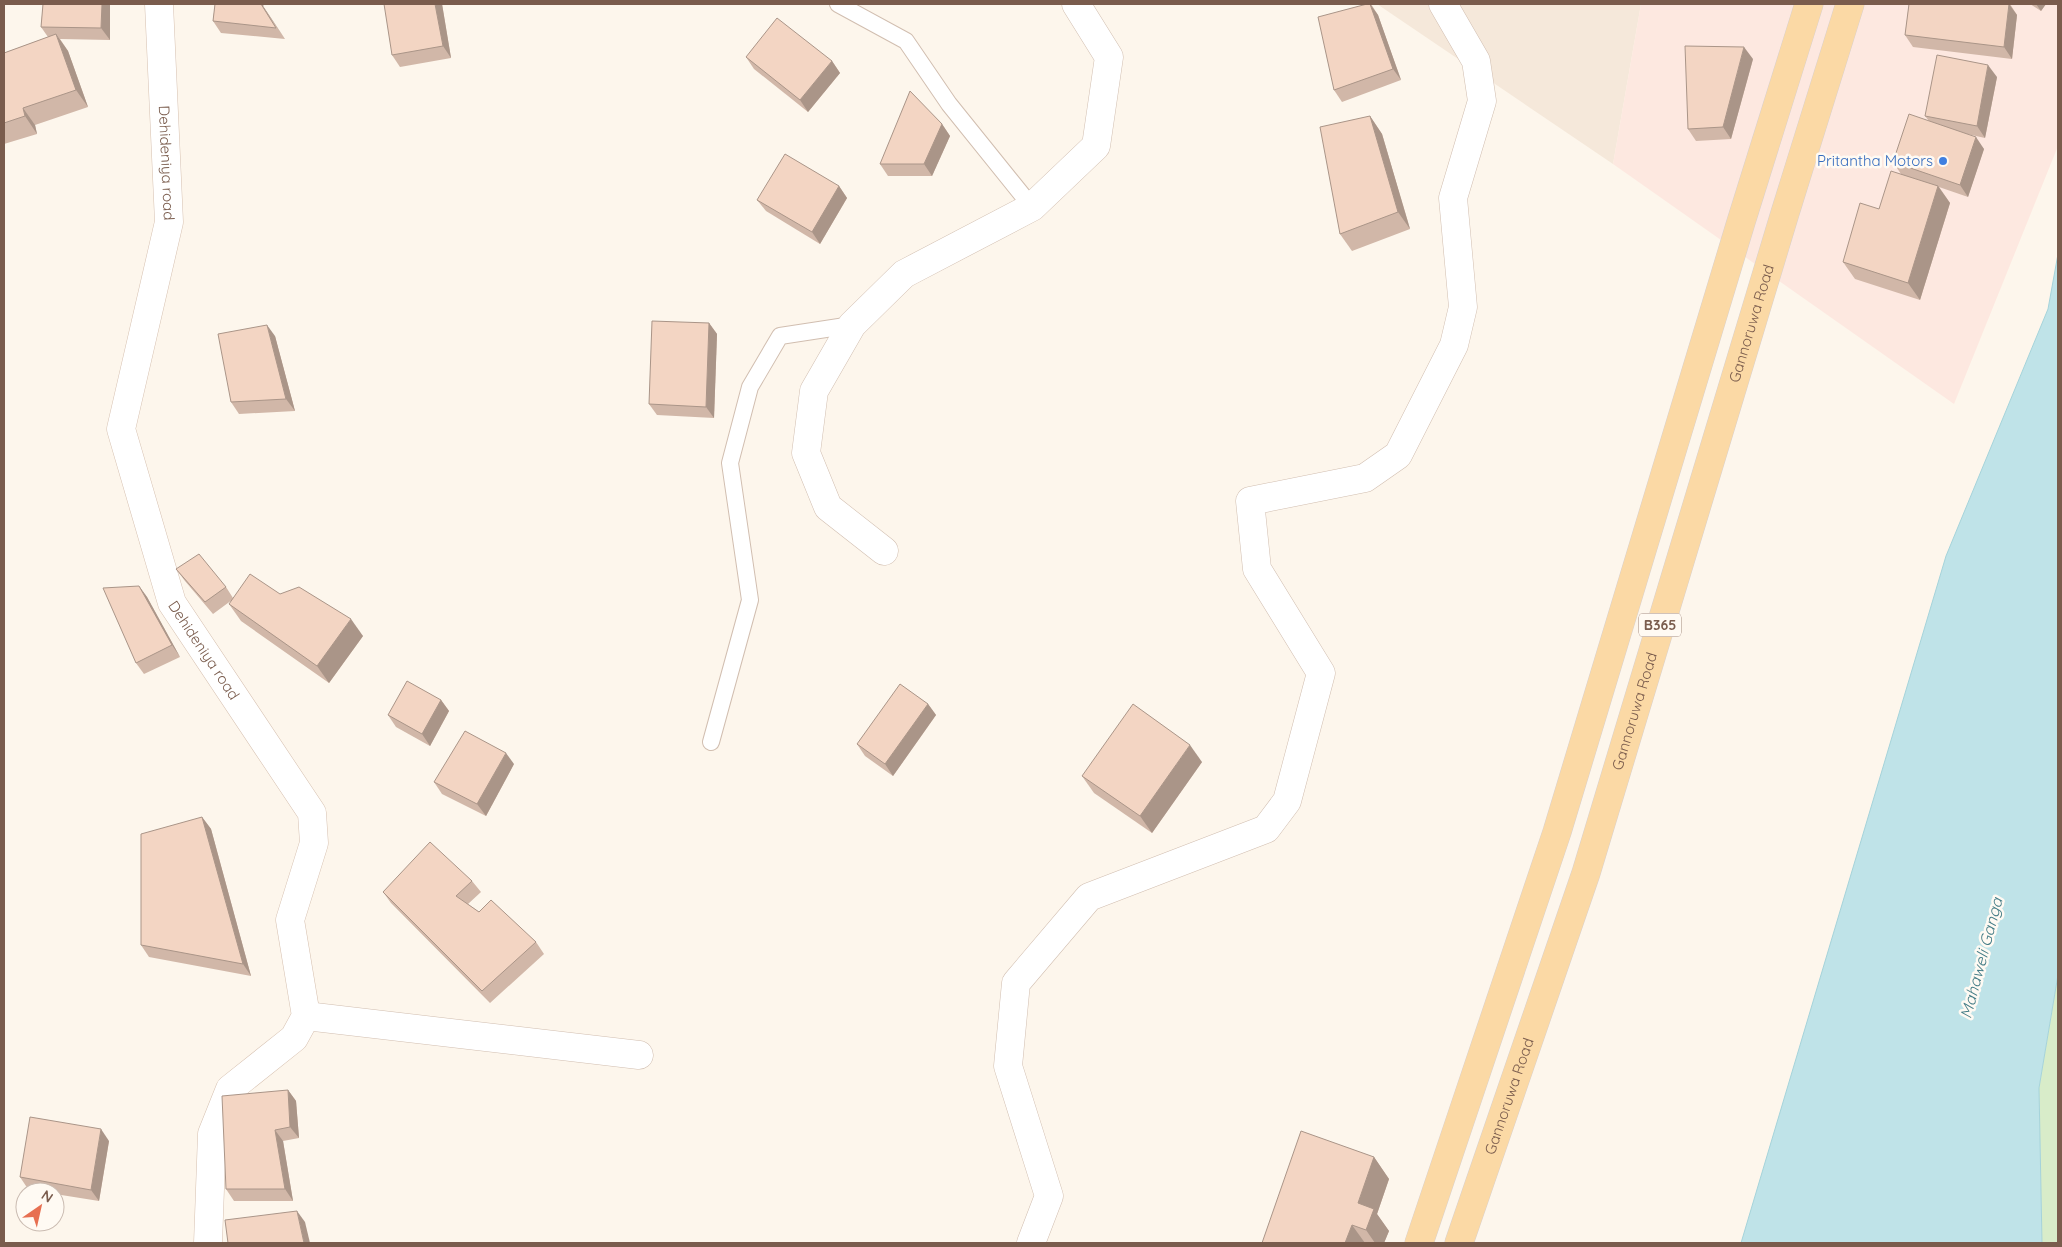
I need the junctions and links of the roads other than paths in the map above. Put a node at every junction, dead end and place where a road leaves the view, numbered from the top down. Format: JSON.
{"nodes":[{"id":1,"x":159,"y":4,"type":"edge"},
{"id":2,"x":838,"y":4,"type":"edge"},
{"id":3,"x":1076,"y":4,"type":"edge"},
{"id":4,"x":1443,"y":4,"type":"edge"},
{"id":5,"x":1809,"y":4,"type":"edge"},
{"id":6,"x":1850,"y":4,"type":"edge"},
{"id":7,"x":1032,"y":206,"type":"junction"},
{"id":8,"x":852,"y":326,"type":"junction"},
{"id":9,"x":884,"y":551,"type":"dead end"},
{"id":10,"x":711,"y":742,"type":"dead end"},
{"id":11,"x":306,"y":1016,"type":"junction"},
{"id":12,"x":639,"y":1055,"type":"dead end"},
{"id":13,"x":208,"y":1243,"type":"edge"},
{"id":14,"x":1031,"y":1243,"type":"edge"},
{"id":15,"x":1420,"y":1243,"type":"edge"},
{"id":16,"x":1459,"y":1243,"type":"edge"}],
"edges":[{"from":1,"to":11,"type":"street","name":"Dehideniya road"},
{"from":2,"to":7,"type":"lane"},
{"from":3,"to":7,"type":"street"},
{"from":4,"to":14,"type":"street"},
{"from":5,"to":15,"type":"main road","number":"B365"},
{"from":6,"to":16,"type":"main road","name":"Gannoruwa Road","number":"B365"},
{"from":7,"to":8,"type":"street"},
{"from":8,"to":9,"type":"street"},
{"from":8,"to":10,"type":"lane"},
{"from":11,"to":12,"type":"street"},
{"from":11,"to":13,"type":"street"}]}
